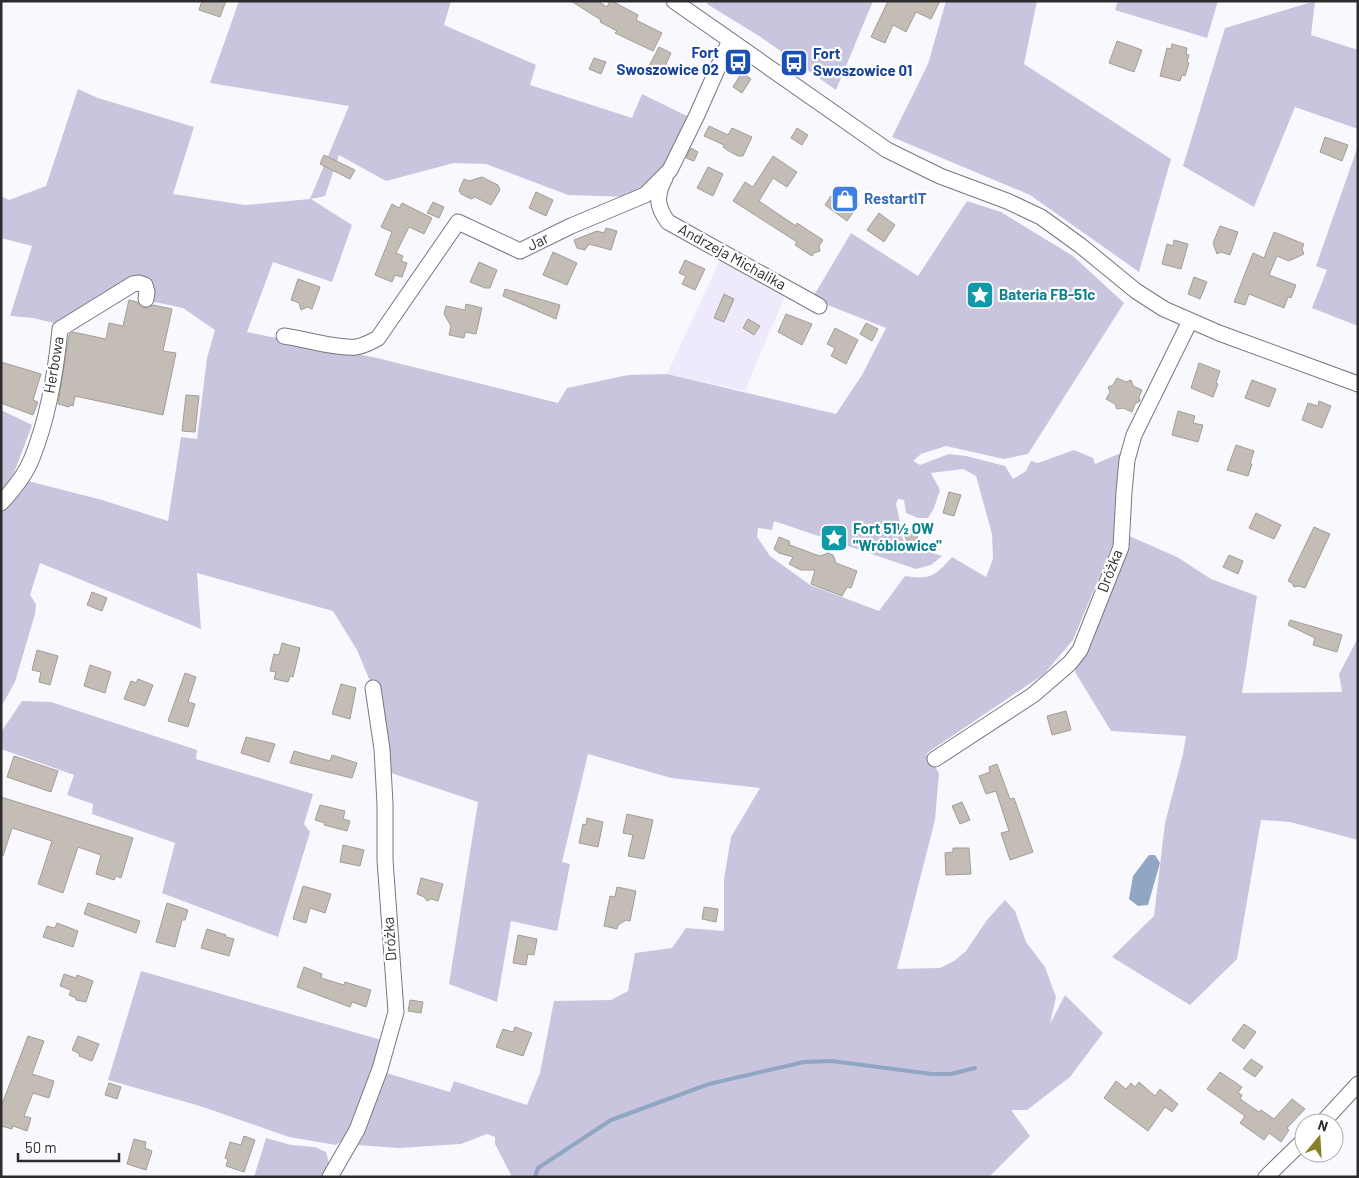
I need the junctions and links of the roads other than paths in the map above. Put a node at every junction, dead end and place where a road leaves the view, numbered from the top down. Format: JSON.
{"nodes":[{"id":1,"x":674,"y":1,"type":"edge"},
{"id":2,"x":730,"y":40,"type":"junction"},
{"id":3,"x":670,"y":170,"type":"junction"},
{"id":4,"x":146,"y":299,"type":"dead end"},
{"id":5,"x":820,"y":306,"type":"dead end"},
{"id":6,"x":1190,"y":321,"type":"junction"},
{"id":7,"x":284,"y":336,"type":"dead end"},
{"id":8,"x":1358,"y":384,"type":"edge"},
{"id":9,"x":1,"y":502,"type":"edge"},
{"id":10,"x":373,"y":688,"type":"dead end"},
{"id":11,"x":935,"y":759,"type":"dead end"},
{"id":12,"x":1358,"y":1084,"type":"edge"},
{"id":13,"x":1331,"y":1113,"type":"edge"},
{"id":14,"x":1294,"y":1150,"type":"edge"},
{"id":15,"x":330,"y":1177,"type":"edge"},
{"id":16,"x":1266,"y":1177,"type":"edge"}],
"edges":[{"from":1,"to":2,"type":"street"},
{"from":2,"to":3,"type":"street","name":"Jar"},
{"from":2,"to":6,"type":"street"},
{"from":3,"to":5,"type":"street","name":"Andrzeja Michalika"},
{"from":3,"to":7,"type":"street","name":"Jar"},
{"from":4,"to":9,"type":"street","name":"Herbowa"},
{"from":6,"to":8,"type":"street"},
{"from":6,"to":11,"type":"street","name":"Dróżka"},
{"from":10,"to":15,"type":"street","name":"Dróżka"},
{"from":12,"to":13,"type":"street"},
{"from":14,"to":16,"type":"street"}]}
